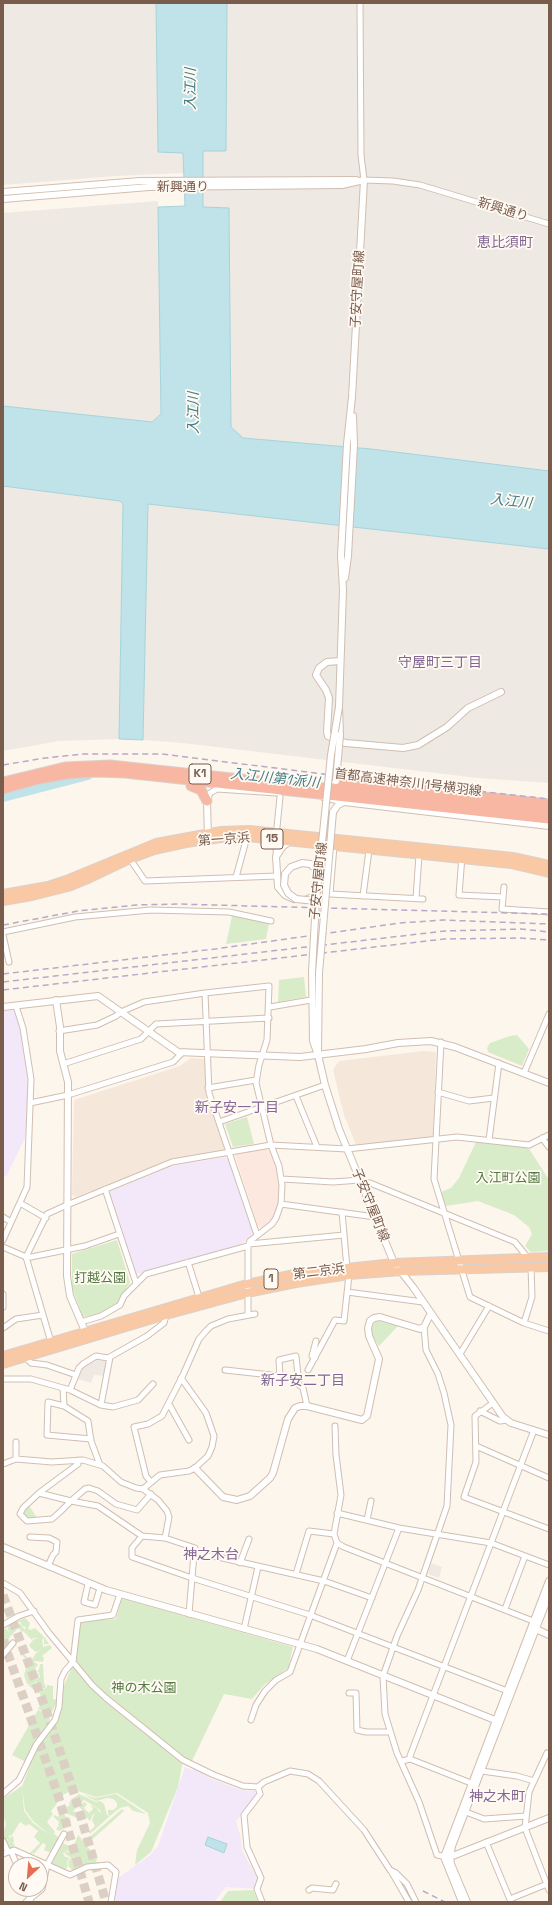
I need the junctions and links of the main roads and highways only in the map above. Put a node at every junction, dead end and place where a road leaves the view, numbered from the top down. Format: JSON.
{"nodes":[{"id":1,"x":110,"y":765,"type":"junction"},
{"id":2,"x":39,"y":779,"type":"junction"},
{"id":3,"x":332,"y":781,"type":"road end"},
{"id":4,"x":3,"y":782,"type":"edge"},
{"id":5,"x":302,"y":784,"type":"junction"},
{"id":6,"x":191,"y":786,"type":"junction"},
{"id":7,"x":3,"y":789,"type":"edge"},
{"id":8,"x":217,"y":789,"type":"road end"},
{"id":9,"x":332,"y":795,"type":"road end"},
{"id":10,"x":207,"y":801,"type":"road end"},
{"id":11,"x":549,"y":806,"type":"edge"},
{"id":12,"x":549,"y":812,"type":"edge"},
{"id":13,"x":549,"y":819,"type":"edge"},
{"id":14,"x":208,"y":836,"type":"junction"},
{"id":15,"x":276,"y":836,"type":"junction"},
{"id":16,"x":462,"y":855,"type":"junction"},
{"id":17,"x":549,"y":865,"type":"edge"},
{"id":18,"x":549,"y":873,"type":"edge"},
{"id":19,"x":3,"y":894,"type":"edge"},
{"id":20,"x":3,"y":901,"type":"edge"},
{"id":21,"x":549,"y":1257,"type":"edge"},
{"id":22,"x":460,"y":1266,"type":"junction"},
{"id":23,"x":549,"y":1267,"type":"edge"},
{"id":24,"x":348,"y":1272,"type":"junction"},
{"id":25,"x":3,"y":1356,"type":"edge"},
{"id":26,"x":3,"y":1364,"type":"edge"}],
"edges":[{"from":1,"to":3,"type":"highway"},
{"from":1,"to":4,"type":"highway","name":"首都高速神奈川1号横羽線","number":"K1"},
{"from":1,"to":5,"type":"highway","name":"首都高速神奈川1号横羽線","number":"K1"},
{"from":2,"to":6,"type":"highway"},
{"from":2,"to":7,"type":"highway","name":"首都高速神奈川1号横羽線","number":"K1"},
{"from":2,"to":13,"type":"highway","name":"首都高速神奈川1号横羽線","number":"K1"},
{"from":5,"to":11,"type":"highway"},
{"from":5,"to":12,"type":"highway","name":"首都高速神奈川1号横羽線","number":"K1"},
{"from":6,"to":8,"type":"highway"},
{"from":6,"to":10,"type":"highway"},
{"from":9,"to":11,"type":"highway"},
{"from":14,"to":15,"type":"highway","name":"第一京浜","number":"15"},
{"from":14,"to":15,"type":"highway","name":"第一京浜","number":"15"},
{"from":14,"to":19,"type":"highway","name":"第一京浜","number":"15"},
{"from":14,"to":20,"type":"highway","name":"第一京浜","number":"15"},
{"from":15,"to":16,"type":"highway","name":"第一京浜","number":"15"},
{"from":15,"to":16,"type":"highway","name":"第一京浜","number":"15"},
{"from":16,"to":17,"type":"highway","name":"第一京浜","number":"15"},
{"from":16,"to":18,"type":"highway","name":"第一京浜","number":"15"},
{"from":21,"to":22,"type":"highway","name":"第二京浜","number":"1"},
{"from":22,"to":23,"type":"highway","name":"第二京浜","number":"1"},
{"from":22,"to":24,"type":"highway","name":"第二京浜","number":"1"},
{"from":22,"to":24,"type":"highway","name":"第二京浜","number":"1"},
{"from":24,"to":25,"type":"highway","name":"第二京浜","number":"1"},
{"from":24,"to":26,"type":"highway","name":"第二京浜","number":"1"}]}
